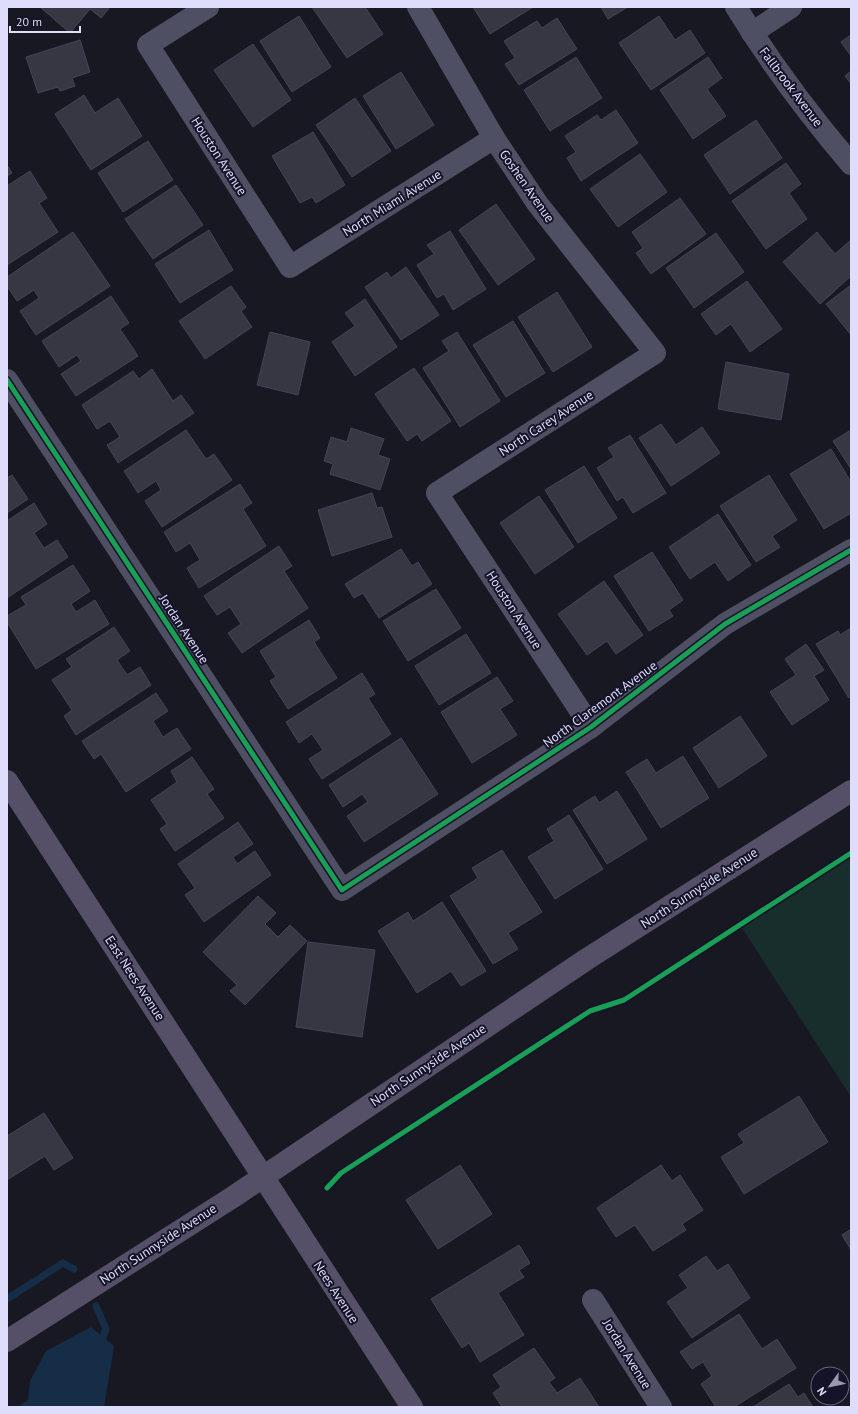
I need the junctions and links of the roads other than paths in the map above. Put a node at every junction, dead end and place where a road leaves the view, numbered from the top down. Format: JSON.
{"nodes":[{"id":1,"x":208,"y":7,"type":"edge"},
{"id":2,"x":418,"y":7,"type":"edge"},
{"id":3,"x":736,"y":7,"type":"edge"},
{"id":4,"x":791,"y":7,"type":"edge"},
{"id":5,"x":752,"y":34,"type":"junction"},
{"id":6,"x":494,"y":138,"type":"junction"},
{"id":7,"x":851,"y":164,"type":"edge"},
{"id":8,"x":290,"y":268,"type":"joint"},
{"id":9,"x":655,"y":353,"type":"joint"},
{"id":10,"x":7,"y":380,"type":"edge"},
{"id":11,"x":437,"y":494,"type":"joint"},
{"id":12,"x":851,"y":550,"type":"edge"},
{"id":13,"x":591,"y":727,"type":"junction"},
{"id":14,"x":7,"y":781,"type":"edge"},
{"id":15,"x":851,"y":791,"type":"edge"},
{"id":16,"x":342,"y":890,"type":"joint"},
{"id":17,"x":262,"y":1176,"type":"junction"},
{"id":18,"x":593,"y":1300,"type":"dead end"},
{"id":19,"x":7,"y":1341,"type":"edge"},
{"id":20,"x":412,"y":1407,"type":"edge"},
{"id":21,"x":660,"y":1407,"type":"edge"}],
"edges":[{"from":1,"to":8,"type":"street","name":"Houston Avenue"},
{"from":2,"to":6,"type":"street","name":"Goshen Avenue"},
{"from":3,"to":5,"type":"street","name":"Fallbrook Avenue"},
{"from":4,"to":5,"type":"street"},
{"from":5,"to":7,"type":"street","name":"Fallbrook Avenue"},
{"from":6,"to":8,"type":"street","name":"North Miami Avenue"},
{"from":6,"to":9,"type":"street","name":"Goshen Avenue"},
{"from":9,"to":11,"type":"street","name":"North Carey Avenue"},
{"from":10,"to":16,"type":"street","name":"Jordan Avenue"},
{"from":11,"to":13,"type":"street","name":"Houston Avenue"},
{"from":12,"to":13,"type":"street","name":"North Claremont Avenue"},
{"from":13,"to":16,"type":"street","name":"North Claremont Avenue"},
{"from":14,"to":17,"type":"main road","name":"East Nees Avenue"},
{"from":15,"to":17,"type":"main road","name":"North Sunnyside Avenue"},
{"from":17,"to":19,"type":"main road","name":"North Sunnyside Avenue"},
{"from":17,"to":20,"type":"main road","name":"Nees Avenue"},
{"from":18,"to":21,"type":"street","name":"Jordan Avenue"}]}
